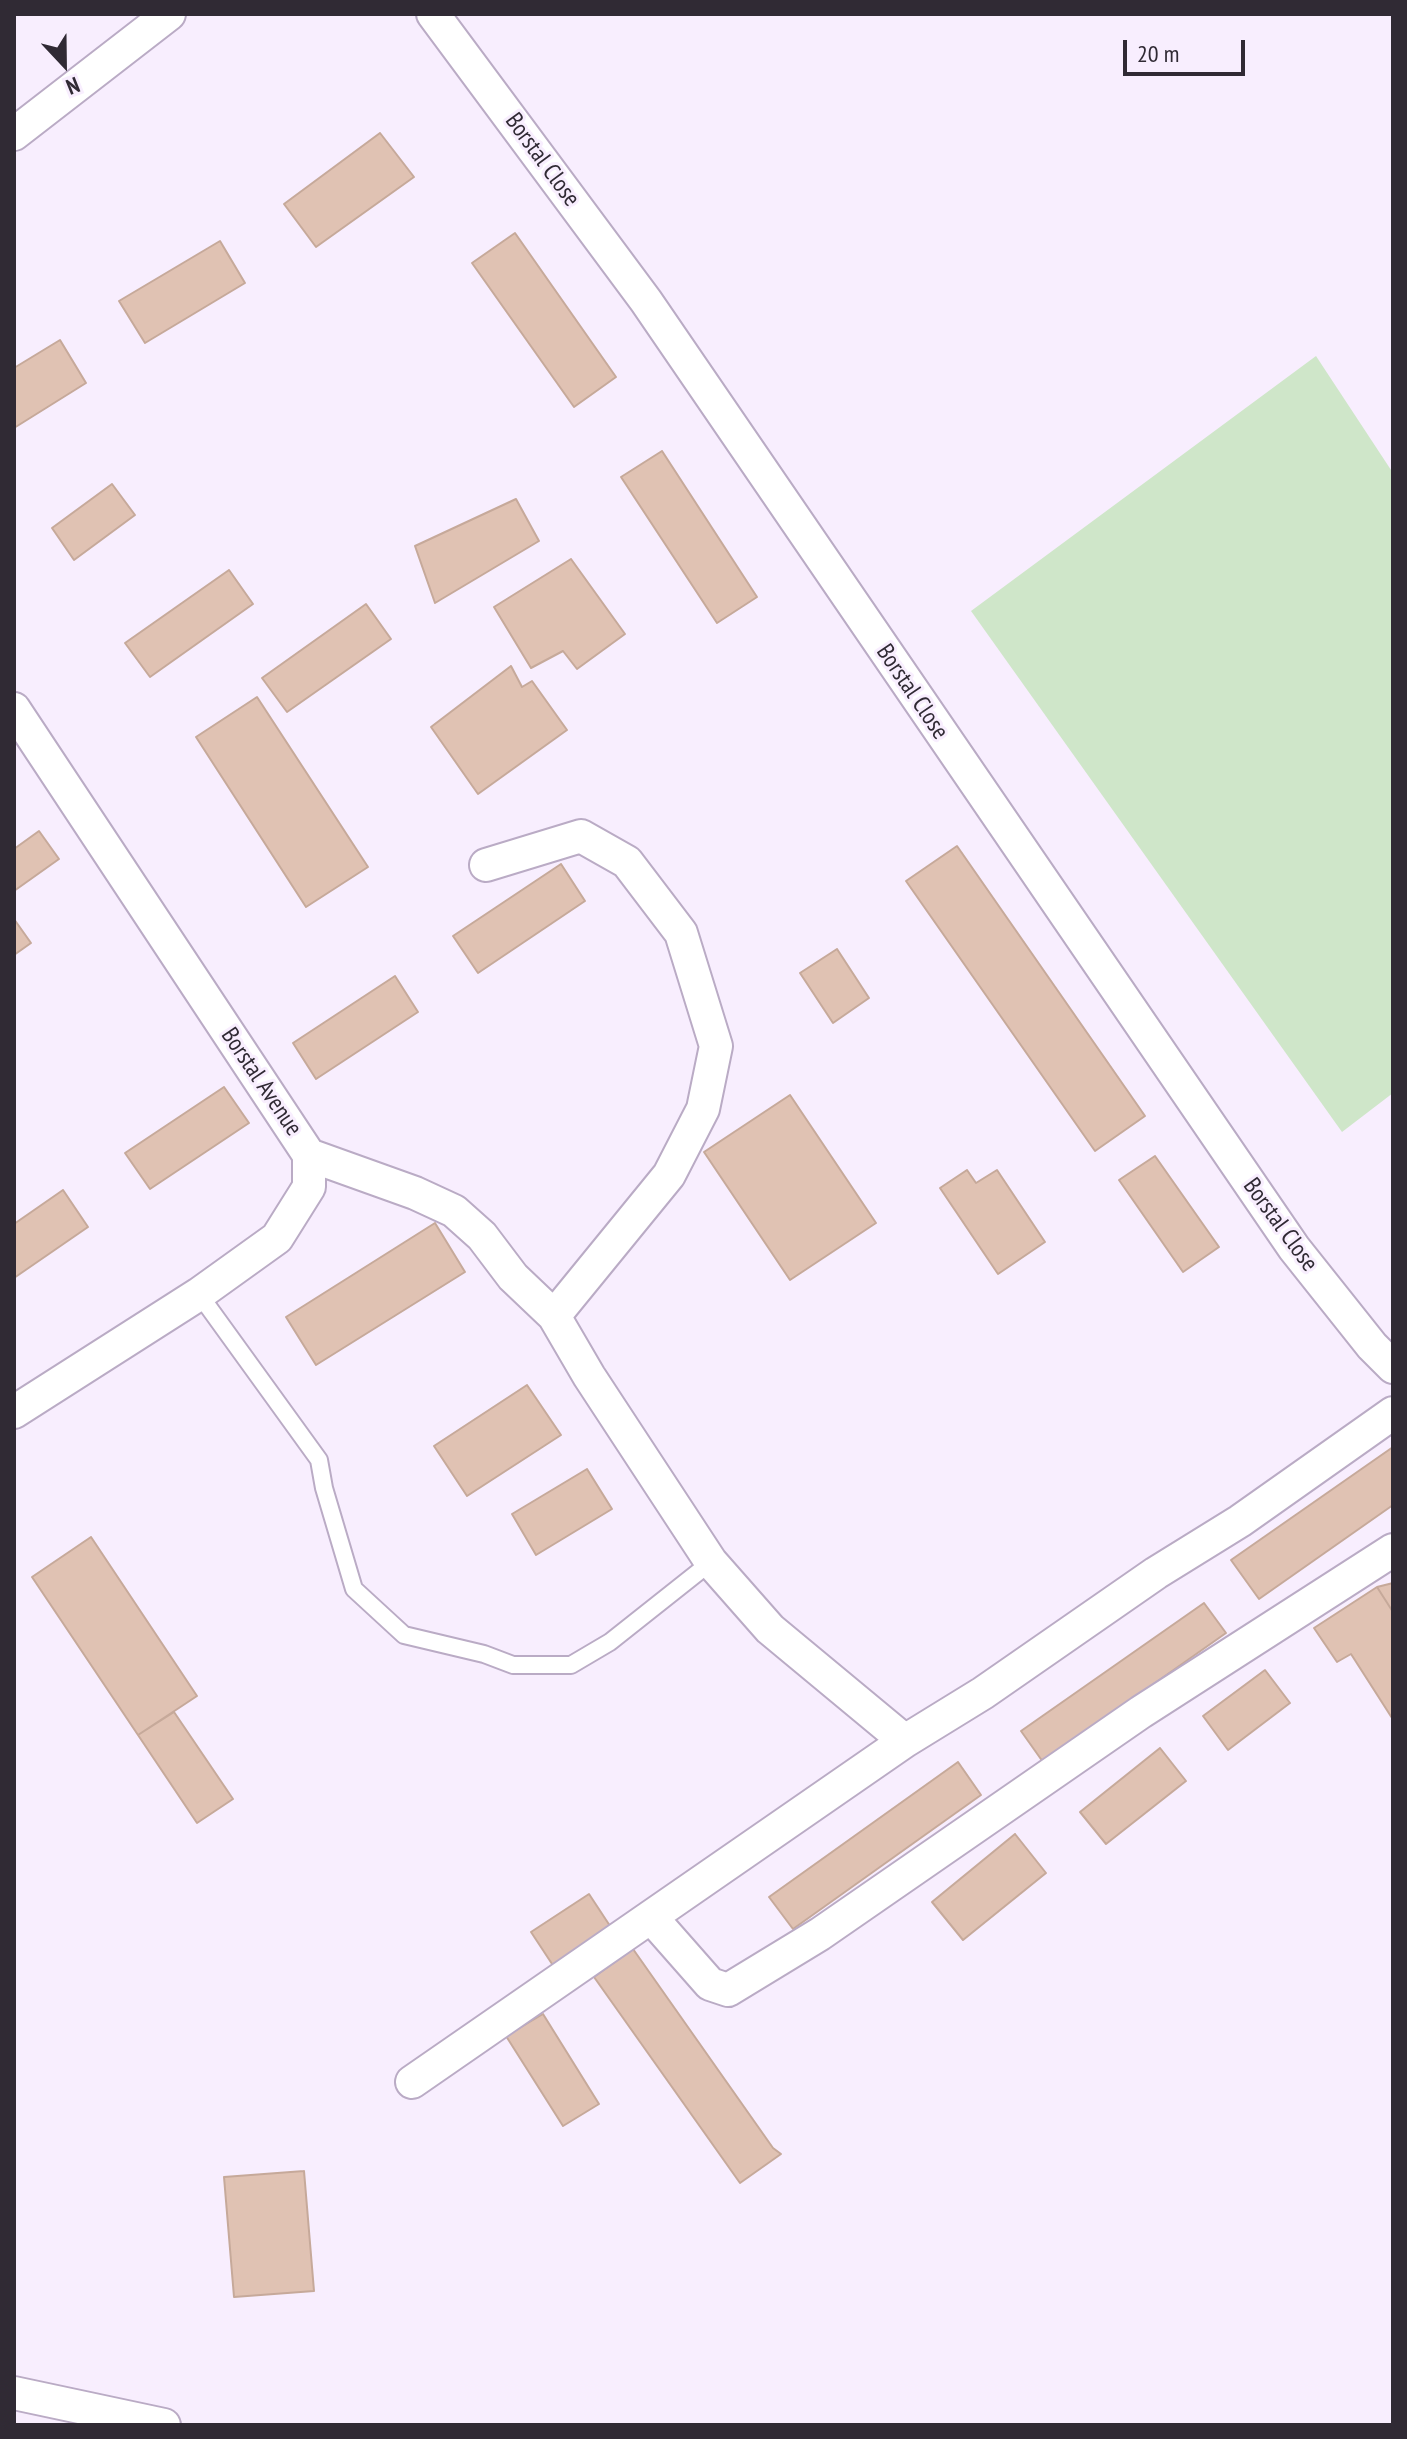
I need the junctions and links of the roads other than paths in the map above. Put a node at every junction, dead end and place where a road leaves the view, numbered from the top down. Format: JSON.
{"nodes":[{"id":1,"x":169,"y":14,"type":"edge"},
{"id":2,"x":433,"y":14,"type":"edge"},
{"id":3,"x":14,"y":134,"type":"edge"},
{"id":4,"x":14,"y":709,"type":"edge"},
{"id":5,"x":486,"y":865,"type":"dead end"},
{"id":6,"x":309,"y":1155,"type":"junction"},
{"id":7,"x":199,"y":1294,"type":"junction"},
{"id":8,"x":554,"y":1316,"type":"junction"},
{"id":9,"x":1393,"y":1367,"type":"edge"},
{"id":10,"x":14,"y":1412,"type":"edge"},
{"id":11,"x":1393,"y":1413,"type":"edge"},
{"id":12,"x":1393,"y":1550,"type":"edge"},
{"id":13,"x":711,"y":1562,"type":"junction"},
{"id":14,"x":905,"y":1741,"type":"junction"},
{"id":15,"x":651,"y":1917,"type":"junction"},
{"id":16,"x":412,"y":2082,"type":"dead end"},
{"id":17,"x":14,"y":2393,"type":"edge"},
{"id":18,"x":164,"y":2425,"type":"edge"}],
"edges":[{"from":1,"to":3,"type":"street"},
{"from":2,"to":9,"type":"street","name":"Borstal Close"},
{"from":4,"to":6,"type":"street","name":"Borstal Avenue"},
{"from":5,"to":8,"type":"street"},
{"from":6,"to":7,"type":"street","name":"Borstal Avenue"},
{"from":6,"to":8,"type":"street"},
{"from":7,"to":10,"type":"street","name":"Borstal Avenue"},
{"from":7,"to":13,"type":"lane"},
{"from":8,"to":13,"type":"street"},
{"from":11,"to":14,"type":"street"},
{"from":12,"to":15,"type":"street"},
{"from":13,"to":14,"type":"street"},
{"from":14,"to":15,"type":"street"},
{"from":15,"to":16,"type":"street"},
{"from":17,"to":18,"type":"street"}]}
